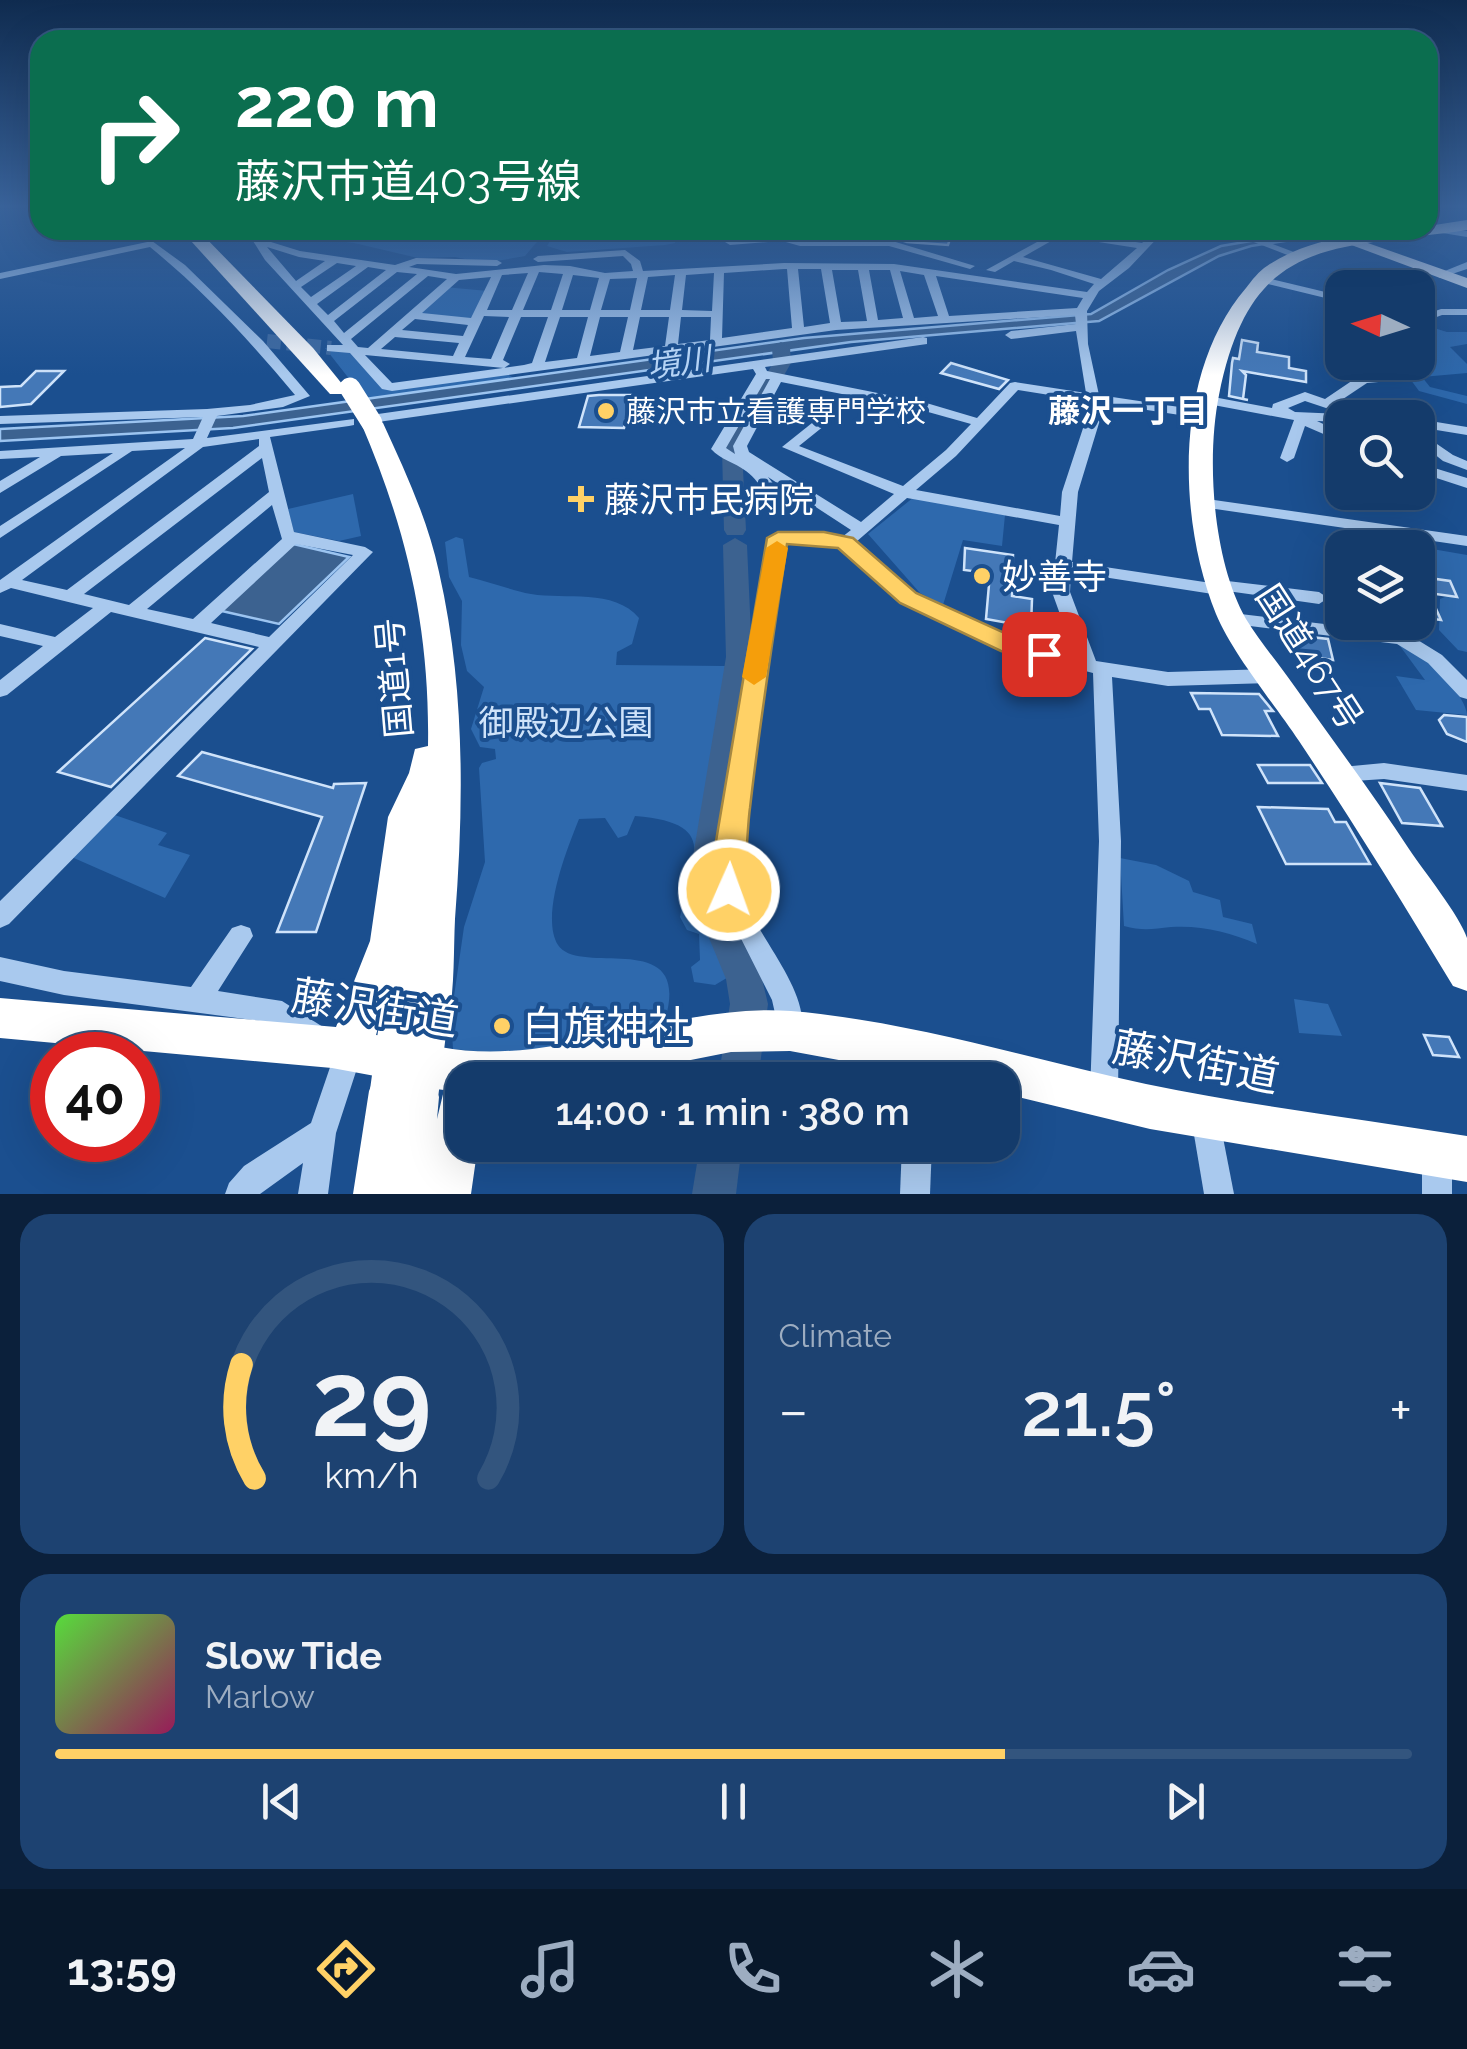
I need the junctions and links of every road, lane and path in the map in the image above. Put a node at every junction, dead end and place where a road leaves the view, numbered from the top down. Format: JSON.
{"nodes":[{"id":1,"x":864,"y":263,"type":"edge"},
{"id":2,"x":58,"y":264,"type":"edge"},
{"id":3,"x":177,"y":264,"type":"edge"},
{"id":4,"x":221,"y":264,"type":"edge"},
{"id":5,"x":231,"y":264,"type":"edge"},
{"id":6,"x":274,"y":264,"type":"edge"},
{"id":7,"x":328,"y":264,"type":"edge"},
{"id":8,"x":366,"y":264,"type":"edge"},
{"id":9,"x":374,"y":264,"type":"edge"},
{"id":10,"x":408,"y":264,"type":"edge"},
{"id":11,"x":636,"y":264,"type":"edge"},
{"id":12,"x":855,"y":264,"type":"edge"},
{"id":13,"x":869,"y":264,"type":"edge"},
{"id":14,"x":871,"y":264,"type":"edge"},
{"id":15,"x":969,"y":264,"type":"edge"},
{"id":16,"x":1004,"y":264,"type":"edge"},
{"id":17,"x":1033,"y":264,"type":"edge"},
{"id":18,"x":1128,"y":264,"type":"edge"},
{"id":19,"x":1280,"y":264,"type":"edge"},
{"id":20,"x":1408,"y":264,"type":"edge"},
{"id":21,"x":1467,"y":264,"type":"edge"},
{"id":22,"x":792,"y":266,"type":"junction"},
{"id":23,"x":826,"y":266,"type":"junction"},
{"id":24,"x":894,"y":267,"type":"junction"},
{"id":25,"x":912,"y":268,"type":"junction"},
{"id":26,"x":570,"y":269,"type":"junction"},
{"id":27,"x":394,"y":270,"type":"junction"},
{"id":28,"x":534,"y":270,"type":"junction"},
{"id":29,"x":719,"y":270,"type":"junction"},
{"id":30,"x":928,"y":270,"type":"junction"},
{"id":31,"x":992,"y":270,"type":"junction"},
{"id":32,"x":680,"y":273,"type":"junction"},
{"id":33,"x":424,"y":274,"type":"junction"},
{"id":34,"x":498,"y":275,"type":"junction"},
{"id":35,"x":641,"y":275,"type":"junction"},
{"id":36,"x":1440,"y":275,"type":"junction"},
{"id":37,"x":0,"y":276,"type":"edge"},
{"id":38,"x":456,"y":276,"type":"junction"},
{"id":39,"x":606,"y":276,"type":"junction"},
{"id":40,"x":1259,"y":279,"type":"junction"},
{"id":41,"x":1467,"y":283,"type":"edge"},
{"id":42,"x":1022,"y":284,"type":"junction"},
{"id":43,"x":1101,"y":284,"type":"junction"},
{"id":44,"x":295,"y":286,"type":"junction"},
{"id":45,"x":1090,"y":296,"type":"junction"},
{"id":46,"x":1325,"y":296,"type":"edge"},
{"id":47,"x":311,"y":303,"type":"junction"},
{"id":48,"x":1467,"y":312,"type":"edge"},
{"id":49,"x":516,"y":314,"type":"junction"},
{"id":50,"x":555,"y":314,"type":"junction"},
{"id":51,"x":595,"y":314,"type":"junction"},
{"id":52,"x":635,"y":314,"type":"junction"},
{"id":53,"x":676,"y":314,"type":"junction"},
{"id":54,"x":717,"y":314,"type":"junction"},
{"id":55,"x":413,"y":315,"type":"junction"},
{"id":56,"x":1435,"y":315,"type":"edge"},
{"id":57,"x":944,"y":317,"type":"junction"},
{"id":58,"x":478,"y":318,"type":"junction"},
{"id":59,"x":909,"y":319,"type":"junction"},
{"id":60,"x":327,"y":320,"type":"junction"},
{"id":61,"x":1081,"y":320,"type":"junction"},
{"id":62,"x":873,"y":322,"type":"junction"},
{"id":63,"x":836,"y":326,"type":"junction"},
{"id":64,"x":798,"y":331,"type":"junction"},
{"id":65,"x":392,"y":333,"type":"junction"},
{"id":66,"x":1010,"y":335,"type":"dead end"},
{"id":67,"x":345,"y":338,"type":"junction"},
{"id":68,"x":467,"y":340,"type":"junction"},
{"id":69,"x":923,"y":341,"type":"dead end"},
{"id":70,"x":716,"y":342,"type":"junction"},
{"id":71,"x":331,"y":348,"type":"tunnel mouth"},
{"id":72,"x":671,"y":348,"type":"junction"},
{"id":73,"x":357,"y":350,"type":"junction"},
{"id":74,"x":373,"y":350,"type":"junction"},
{"id":75,"x":626,"y":354,"type":"junction"},
{"id":76,"x":458,"y":359,"type":"junction"},
{"id":77,"x":582,"y":360,"type":"junction"},
{"id":78,"x":496,"y":362,"type":"junction"},
{"id":79,"x":537,"y":367,"type":"junction"},
{"id":80,"x":767,"y":368,"type":"junction"},
{"id":81,"x":1362,"y":380,"type":"edge"},
{"id":82,"x":344,"y":389,"type":"junction"},
{"id":83,"x":859,"y":392,"type":"junction"},
{"id":84,"x":1094,"y":400,"type":"junction"},
{"id":85,"x":1207,"y":407,"type":"junction"},
{"id":86,"x":212,"y":412,"type":"junction"},
{"id":87,"x":1296,"y":417,"type":"junction"},
{"id":88,"x":1325,"y":418,"type":"edge"},
{"id":89,"x":0,"y":420,"type":"edge"},
{"id":90,"x":370,"y":420,"type":"junction"},
{"id":91,"x":981,"y":422,"type":"junction"},
{"id":92,"x":1435,"y":426,"type":"edge"},
{"id":93,"x":1325,"y":430,"type":"edge"},
{"id":94,"x":1467,"y":431,"type":"edge"},
{"id":95,"x":202,"y":440,"type":"junction"},
{"id":96,"x":265,"y":441,"type":"junction"},
{"id":97,"x":1435,"y":448,"type":"edge"},
{"id":98,"x":128,"y":449,"type":"junction"},
{"id":99,"x":57,"y":452,"type":"junction"},
{"id":100,"x":0,"y":455,"type":"edge"},
{"id":101,"x":1287,"y":458,"type":"dead end"},
{"id":102,"x":1467,"y":466,"type":"edge"},
{"id":103,"x":1435,"y":473,"type":"edge"},
{"id":104,"x":1467,"y":482,"type":"edge"},
{"id":105,"x":0,"y":488,"type":"edge"},
{"id":106,"x":278,"y":492,"type":"junction"},
{"id":107,"x":906,"y":493,"type":"junction"},
{"id":108,"x":806,"y":495,"type":"junction"},
{"id":109,"x":1200,"y":503,"type":"junction"},
{"id":110,"x":1069,"y":522,"type":"junction"},
{"id":111,"x":0,"y":533,"type":"edge"},
{"id":112,"x":854,"y":536,"type":"junction"},
{"id":113,"x":292,"y":538,"type":"junction"},
{"id":114,"x":1467,"y":541,"type":"edge"},
{"id":115,"x":1063,"y":566,"type":"junction"},
{"id":116,"x":4,"y":585,"type":"edge"},
{"id":117,"x":1219,"y":588,"type":"junction"},
{"id":118,"x":71,"y":596,"type":"junction"},
{"id":119,"x":1320,"y":598,"type":"dead end"},
{"id":120,"x":108,"y":605,"type":"junction"},
{"id":121,"x":133,"y":611,"type":"junction"},
{"id":122,"x":1232,"y":619,"type":"junction"},
{"id":123,"x":197,"y":626,"type":"junction"},
{"id":124,"x":0,"y":630,"type":"edge"},
{"id":125,"x":59,"y":644,"type":"junction"},
{"id":126,"x":273,"y":644,"type":"junction"},
{"id":127,"x":1095,"y":667,"type":"junction"},
{"id":128,"x":1270,"y":676,"type":"junction"},
{"id":129,"x":3,"y":685,"type":"edge"},
{"id":130,"x":1467,"y":692,"type":"edge"},
{"id":131,"x":427,"y":767,"type":"junction"},
{"id":132,"x":1339,"y":774,"type":"junction"},
{"id":133,"x":1467,"y":783,"type":"edge"},
{"id":134,"x":0,"y":916,"type":"edge"},
{"id":135,"x":241,"y":936,"type":"dead end"},
{"id":136,"x":0,"y":970,"type":"edge"},
{"id":137,"x":1467,"y":973,"type":"edge"},
{"id":138,"x":200,"y":997,"type":"junction"},
{"id":139,"x":0,"y":1018,"type":"edge"},
{"id":140,"x":412,"y":1029,"type":"junction"},
{"id":141,"x":759,"y":1032,"type":"junction"},
{"id":142,"x":340,"y":1049,"type":"junction"},
{"id":143,"x":582,"y":1062,"type":"edge"},
{"id":144,"x":897,"y":1062,"type":"edge"},
{"id":145,"x":445,"y":1079,"type":"edge"},
{"id":146,"x":1020,"y":1082,"type":"edge"},
{"id":147,"x":404,"y":1094,"type":"junction"},
{"id":148,"x":1104,"y":1095,"type":"junction"},
{"id":149,"x":1205,"y":1117,"type":"junction"},
{"id":150,"x":322,"y":1133,"type":"junction"},
{"id":151,"x":453,"y":1162,"type":"edge"},
{"id":152,"x":917,"y":1162,"type":"edge"},
{"id":153,"x":1447,"y":1169,"type":"edge"},
{"id":154,"x":240,"y":1194,"type":"edge"},
{"id":155,"x":312,"y":1194,"type":"edge"},
{"id":156,"x":376,"y":1194,"type":"edge"},
{"id":157,"x":405,"y":1194,"type":"edge"},
{"id":158,"x":447,"y":1194,"type":"edge"},
{"id":159,"x":915,"y":1194,"type":"edge"},
{"id":160,"x":1219,"y":1194,"type":"edge"}],
"edges":[{"from":1,"to":62,"type":"street"},
{"from":2,"to":37,"type":"street"},
{"from":3,"to":86,"type":"street"},
{"from":4,"to":82,"type":"highway","name":"国道1号"},
{"from":5,"to":82,"type":"highway","name":"国道1号"},
{"from":6,"to":44,"type":"street"},
{"from":7,"to":44,"type":"street"},
{"from":8,"to":47,"type":"street"},
{"from":9,"to":27,"type":"street"},
{"from":10,"to":27,"type":"street"},
{"from":11,"to":35,"type":"street"},
{"from":12,"to":23,"type":"street"},
{"from":13,"to":24,"type":"street"},
{"from":14,"to":25,"type":"street"},
{"from":15,"to":31,"type":"street"},
{"from":16,"to":31,"type":"street"},
{"from":17,"to":43,"type":"street"},
{"from":18,"to":43,"type":"street"},
{"from":19,"to":40,"type":"highway","name":"国道467号"},
{"from":20,"to":36,"type":"main road"},
{"from":21,"to":36,"type":"street"},
{"from":22,"to":23,"type":"street"},
{"from":22,"to":29,"type":"street"},
{"from":22,"to":64,"type":"street"},
{"from":23,"to":63,"type":"street"},
{"from":24,"to":25,"type":"street"},
{"from":24,"to":59,"type":"street"},
{"from":25,"to":30,"type":"street"},
{"from":26,"to":28,"type":"street"},
{"from":26,"to":39,"type":"street"},
{"from":26,"to":50,"type":"street"},
{"from":27,"to":33,"type":"street"},
{"from":27,"to":60,"type":"street"},
{"from":28,"to":34,"type":"street"},
{"from":28,"to":49,"type":"street"},
{"from":29,"to":32,"type":"street"},
{"from":29,"to":54,"type":"street"},
{"from":30,"to":42,"type":"street"},
{"from":30,"to":57,"type":"street"},
{"from":31,"to":42,"type":"street"},
{"from":32,"to":35,"type":"street"},
{"from":32,"to":53,"type":"street"},
{"from":33,"to":38,"type":"street"},
{"from":33,"to":67,"type":"street"},
{"from":34,"to":38,"type":"street"},
{"from":34,"to":58,"type":"street"},
{"from":35,"to":39,"type":"street"},
{"from":35,"to":52,"type":"street"},
{"from":36,"to":41,"type":"main road"},
{"from":38,"to":55,"type":"street"},
{"from":39,"to":51,"type":"street"},
{"from":40,"to":46,"type":"street"},
{"from":40,"to":85,"type":"highway","name":"国道467号"},
{"from":42,"to":45,"type":"street"},
{"from":43,"to":45,"type":"street"},
{"from":44,"to":47,"type":"street"},
{"from":45,"to":61,"type":"street"},
{"from":47,"to":60,"type":"street"},
{"from":48,"to":56,"type":"street"},
{"from":49,"to":50,"type":"street"},
{"from":49,"to":58,"type":"street"},
{"from":49,"to":78,"type":"street"},
{"from":50,"to":51,"type":"street"},
{"from":50,"to":79,"type":"street"},
{"from":51,"to":52,"type":"street"},
{"from":51,"to":77,"type":"street"},
{"from":52,"to":53,"type":"street"},
{"from":52,"to":75,"type":"street"},
{"from":53,"to":54,"type":"street"},
{"from":53,"to":72,"type":"street"},
{"from":54,"to":70,"type":"street"},
{"from":55,"to":58,"type":"street"},
{"from":55,"to":65,"type":"street"},
{"from":57,"to":59,"type":"street"},
{"from":57,"to":61,"type":"street"},
{"from":58,"to":68,"type":"street"},
{"from":59,"to":62,"type":"street"},
{"from":60,"to":67,"type":"street"},
{"from":61,"to":66,"type":"street"},
{"from":61,"to":84,"type":"street"},
{"from":62,"to":63,"type":"street"},
{"from":63,"to":64,"type":"street"},
{"from":64,"to":70,"type":"street"},
{"from":65,"to":68,"type":"street"},
{"from":65,"to":74,"type":"street"},
{"from":67,"to":73,"type":"street"},
{"from":68,"to":76,"type":"street"},
{"from":69,"to":80,"type":"street"},
{"from":70,"to":72,"type":"street"},
{"from":71,"to":73,"type":"street"},
{"from":72,"to":75,"type":"street"},
{"from":73,"to":74,"type":"street"},
{"from":73,"to":79,"type":"street"},
{"from":74,"to":76,"type":"street"},
{"from":75,"to":77,"type":"street"},
{"from":76,"to":78,"type":"street"},
{"from":77,"to":79,"type":"street"},
{"from":78,"to":79,"type":"street"},
{"from":80,"to":83,"type":"street"},
{"from":80,"to":90,"type":"street"},
{"from":80,"to":108,"type":"street"},
{"from":80,"to":108,"type":"street"},
{"from":81,"to":87,"type":"street"},
{"from":82,"to":90,"type":"highway","name":"国道1号"},
{"from":83,"to":91,"type":"street"},
{"from":83,"to":107,"type":"street"},
{"from":84,"to":85,"type":"street"},
{"from":84,"to":91,"type":"street"},
{"from":84,"to":110,"type":"street"},
{"from":85,"to":87,"type":"street"},
{"from":85,"to":109,"type":"highway","name":"国道467号"},
{"from":86,"to":89,"type":"street"},
{"from":86,"to":95,"type":"street"},
{"from":87,"to":88,"type":"street"},
{"from":87,"to":93,"type":"street"},
{"from":87,"to":101,"type":"street"},
{"from":90,"to":96,"type":"street"},
{"from":90,"to":131,"type":"highway","name":"国道1号"},
{"from":90,"to":140,"type":"highway","name":"国道1号"},
{"from":91,"to":107,"type":"street"},
{"from":92,"to":94,"type":"street"},
{"from":95,"to":96,"type":"street"},
{"from":95,"to":98,"type":"street"},
{"from":95,"to":116,"type":"street"},
{"from":96,"to":106,"type":"street"},
{"from":96,"to":118,"type":"street"},
{"from":97,"to":102,"type":"street"},
{"from":98,"to":99,"type":"street"},
{"from":98,"to":111,"type":"street"},
{"from":99,"to":100,"type":"street"},
{"from":99,"to":105,"type":"street"},
{"from":103,"to":104,"type":"street"},
{"from":106,"to":113,"type":"street"},
{"from":106,"to":121,"type":"street"},
{"from":107,"to":110,"type":"street"},
{"from":107,"to":112,"type":"street"},
{"from":108,"to":112,"type":"street"},
{"from":109,"to":114,"type":"street"},
{"from":109,"to":117,"type":"highway","name":"国道467号"},
{"from":110,"to":115,"type":"street"},
{"from":112,"to":127,"type":"street"},
{"from":112,"to":141,"type":"street"},
{"from":113,"to":123,"type":"street"},
{"from":113,"to":126,"type":"street"},
{"from":115,"to":117,"type":"street"},
{"from":115,"to":127,"type":"street"},
{"from":116,"to":118,"type":"street"},
{"from":117,"to":119,"type":"street"},
{"from":117,"to":122,"type":"highway","name":"国道467号"},
{"from":118,"to":120,"type":"street"},
{"from":120,"to":121,"type":"street"},
{"from":120,"to":125,"type":"street"},
{"from":121,"to":123,"type":"street"},
{"from":122,"to":128,"type":"highway","name":"国道467号"},
{"from":122,"to":130,"type":"street"},
{"from":123,"to":126,"type":"street"},
{"from":124,"to":125,"type":"street"},
{"from":125,"to":129,"type":"street"},
{"from":126,"to":134,"type":"street"},
{"from":127,"to":128,"type":"street"},
{"from":127,"to":148,"type":"street"},
{"from":128,"to":132,"type":"highway","name":"国道467号"},
{"from":131,"to":140,"type":"highway","name":"国道1号"},
{"from":131,"to":142,"type":"highway"},
{"from":132,"to":133,"type":"street"},
{"from":132,"to":137,"type":"highway","name":"国道467号"},
{"from":135,"to":138,"type":"street"},
{"from":136,"to":138,"type":"street"},
{"from":138,"to":142,"type":"street"},
{"from":139,"to":142,"type":"highway","name":"藤沢街道"},
{"from":140,"to":147,"type":"highway","name":"国道1号","bridge":true},
{"from":141,"to":143,"type":"highway","name":"藤沢街道"},
{"from":141,"to":144,"type":"highway","name":"藤沢街道"},
{"from":142,"to":145,"type":"highway","name":"藤沢街道"},
{"from":142,"to":150,"type":"street"},
{"from":146,"to":148,"type":"highway","name":"藤沢街道"},
{"from":147,"to":156,"type":"highway","name":"国道1号"},
{"from":147,"to":157,"type":"highway","name":"国道1号"},
{"from":148,"to":149,"type":"highway","name":"藤沢街道"},
{"from":149,"to":153,"type":"highway","name":"藤沢街道"},
{"from":149,"to":160,"type":"street"},
{"from":150,"to":154,"type":"street"},
{"from":150,"to":155,"type":"street"},
{"from":151,"to":158,"type":"highway"},
{"from":152,"to":159,"type":"street"}]}
